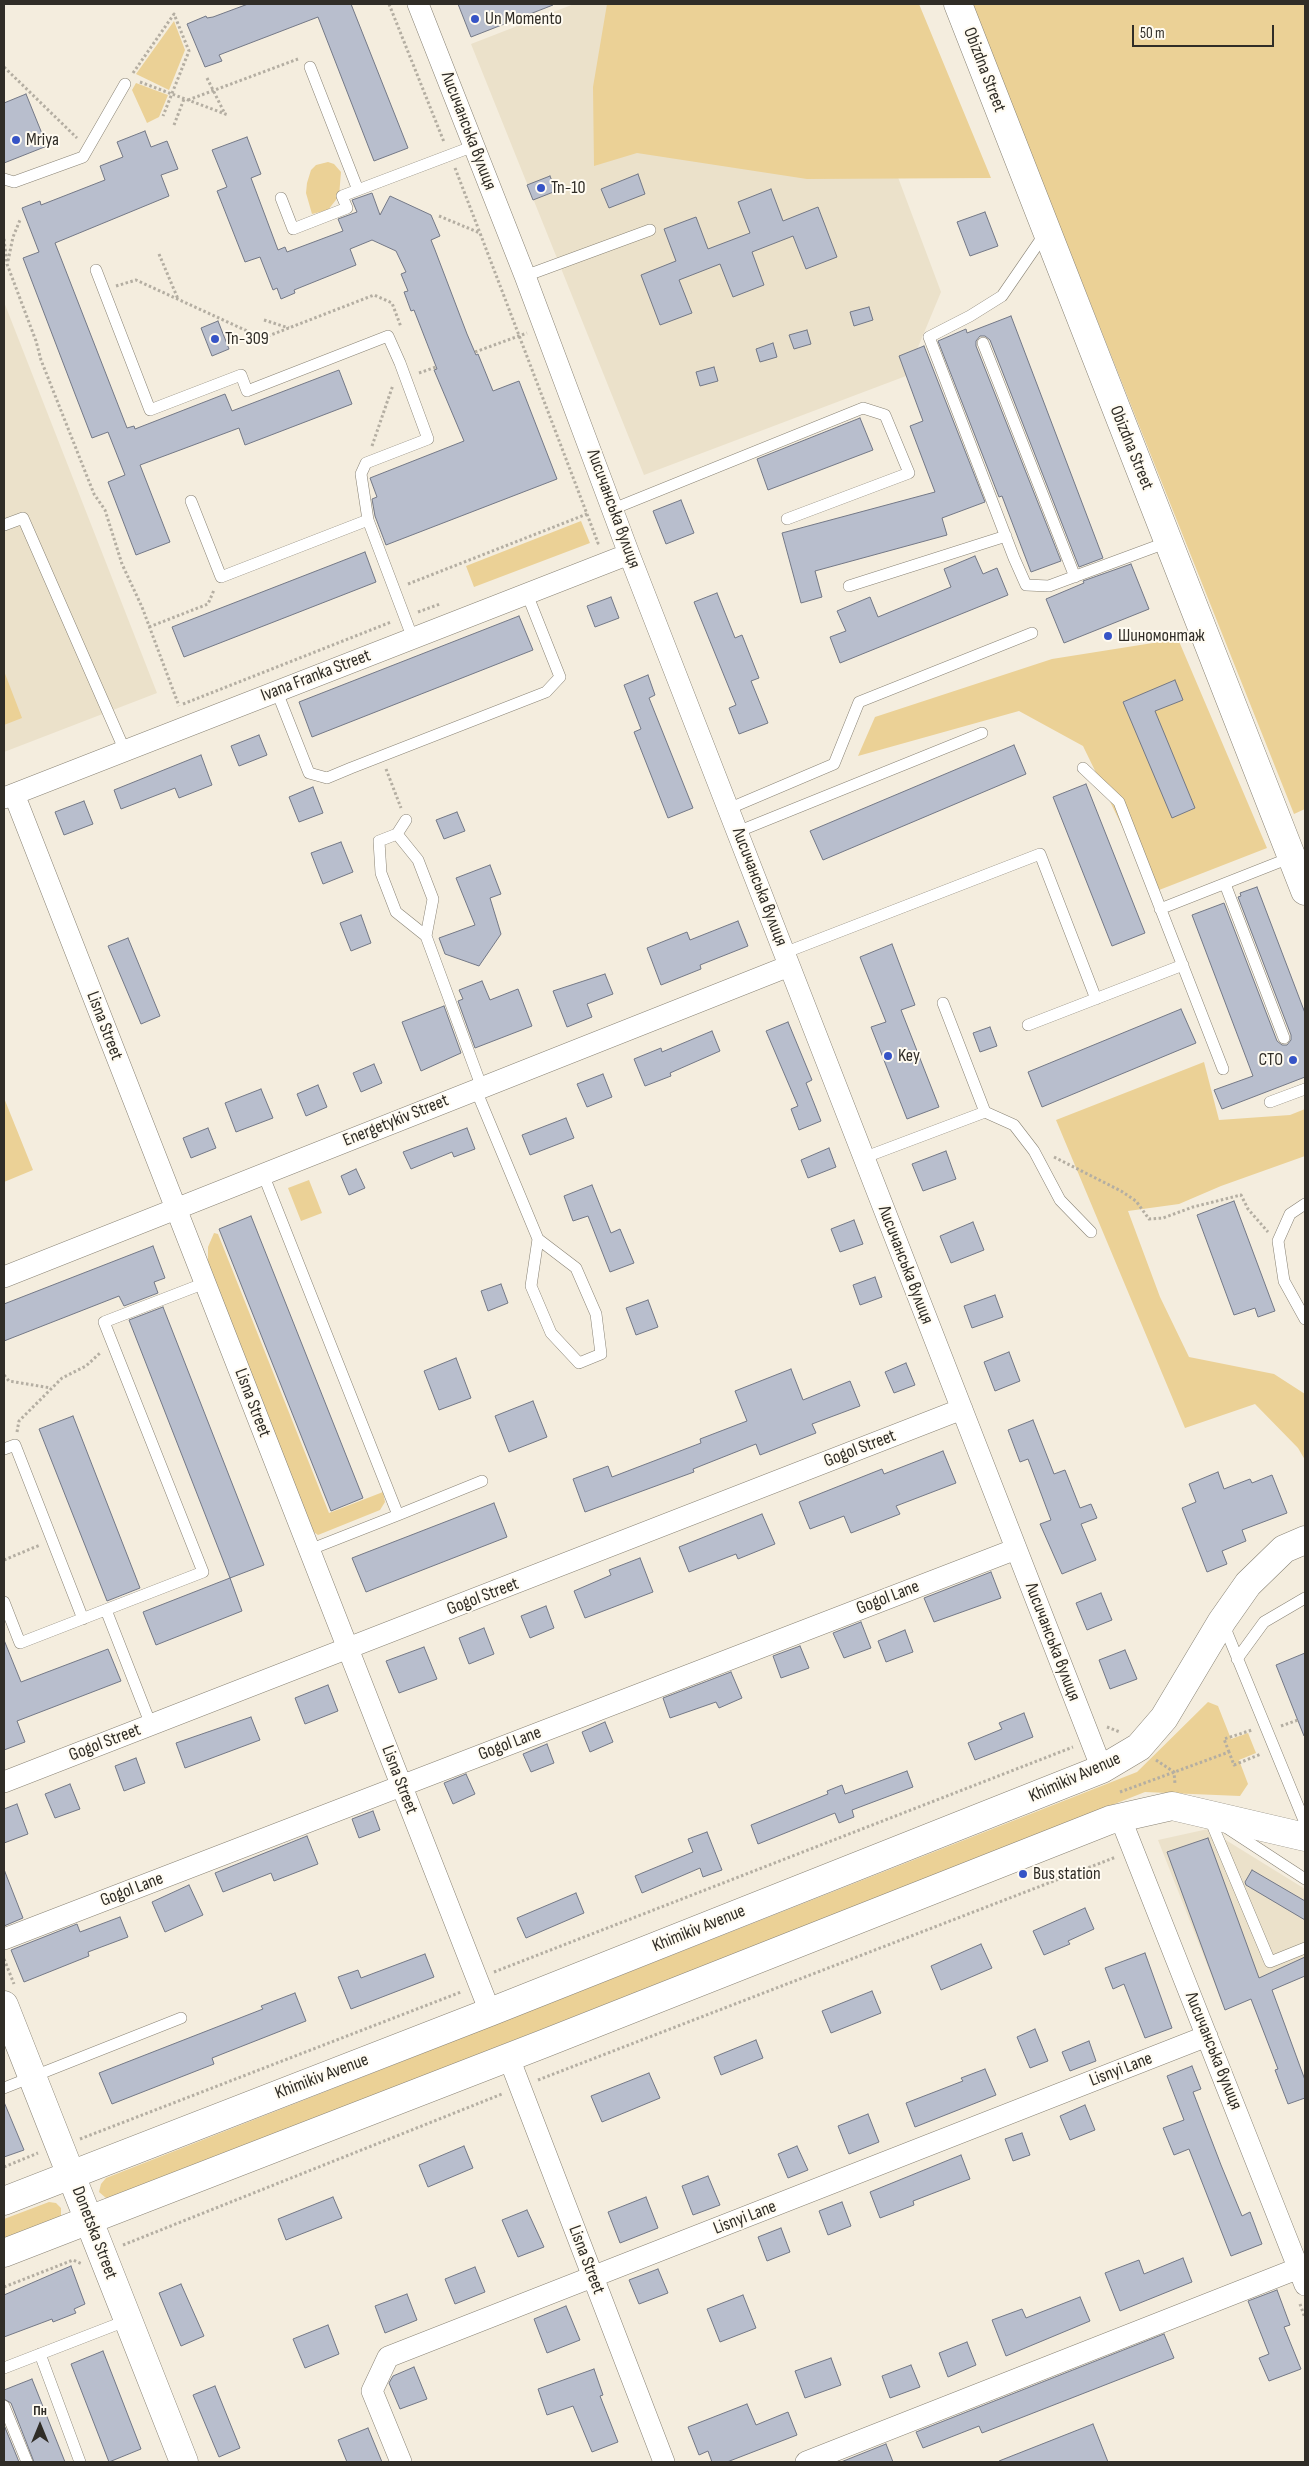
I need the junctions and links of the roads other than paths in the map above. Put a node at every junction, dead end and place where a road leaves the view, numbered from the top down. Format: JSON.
{"nodes":[{"id":1,"x":418,"y":4,"type":"edge"},
{"id":2,"x":958,"y":4,"type":"edge"},
{"id":3,"x":310,"y":67,"type":"dead end"},
{"id":4,"x":127,"y":81,"type":"road end"},
{"id":5,"x":474,"y":146,"type":"junction"},
{"id":6,"x":4,"y":180,"type":"edge"},
{"id":7,"x":358,"y":190,"type":"junction"},
{"id":8,"x":281,"y":198,"type":"dead end"},
{"id":9,"x":650,"y":230,"type":"dead end"},
{"id":10,"x":1047,"y":231,"type":"junction"},
{"id":11,"x":96,"y":270,"type":"dead end"},
{"id":12,"x":525,"y":276,"type":"junction"},
{"id":13,"x":983,"y":343,"type":"dead end"},
{"id":14,"x":191,"y":501,"type":"dead end"},
{"id":15,"x":613,"y":509,"type":"junction"},
{"id":16,"x":787,"y":519,"type":"dead end"},
{"id":17,"x":368,"y":520,"type":"junction"},
{"id":18,"x":4,"y":525,"type":"edge"},
{"id":19,"x":1006,"y":536,"type":"junction"},
{"id":20,"x":1168,"y":542,"type":"junction"},
{"id":21,"x":629,"y":554,"type":"junction"},
{"id":22,"x":1075,"y":577,"type":"junction"},
{"id":23,"x":849,"y":586,"type":"dead end"},
{"id":24,"x":527,"y":594,"type":"junction"},
{"id":25,"x":1032,"y":633,"type":"dead end"},
{"id":26,"x":413,"y":638,"type":"junction"},
{"id":27,"x":277,"y":692,"type":"junction"},
{"id":28,"x":982,"y":734,"type":"dead end"},
{"id":29,"x":124,"y":751,"type":"junction"},
{"id":30,"x":1083,"y":768,"type":"dead end"},
{"id":31,"x":9,"y":796,"type":"edge"},
{"id":32,"x":728,"y":809,"type":"junction"},
{"id":33,"x":406,"y":820,"type":"road end"},
{"id":34,"x":737,"y":832,"type":"junction"},
{"id":35,"x":396,"y":834,"type":"junction"},
{"id":36,"x":1299,"y":858,"type":"edge"},
{"id":37,"x":1225,"y":884,"type":"junction"},
{"id":38,"x":1305,"y":891,"type":"edge"},
{"id":39,"x":1160,"y":909,"type":"junction"},
{"id":40,"x":426,"y":936,"type":"junction"},
{"id":41,"x":787,"y":959,"type":"junction"},
{"id":42,"x":1183,"y":966,"type":"junction"},
{"id":43,"x":1096,"y":999,"type":"junction"},
{"id":44,"x":943,"y":1003,"type":"dead end"},
{"id":45,"x":1028,"y":1025,"type":"dead end"},
{"id":46,"x":1284,"y":1038,"type":"dead end"},
{"id":47,"x":1223,"y":1069,"type":"dead end"},
{"id":48,"x":479,"y":1089,"type":"junction"},
{"id":49,"x":1305,"y":1089,"type":"edge"},
{"id":50,"x":1270,"y":1102,"type":"dead end"},
{"id":51,"x":985,"y":1112,"type":"junction"},
{"id":52,"x":863,"y":1158,"type":"junction"},
{"id":53,"x":263,"y":1174,"type":"junction"},
{"id":54,"x":1305,"y":1204,"type":"edge"},
{"id":55,"x":176,"y":1209,"type":"junction"},
{"id":56,"x":1091,"y":1232,"type":"dead end"},
{"id":57,"x":538,"y":1239,"type":"junction"},
{"id":58,"x":4,"y":1277,"type":"edge"},
{"id":59,"x":205,"y":1283,"type":"junction"},
{"id":60,"x":1305,"y":1319,"type":"edge"},
{"id":61,"x":962,"y":1409,"type":"junction"},
{"id":62,"x":9,"y":1447,"type":"edge"},
{"id":63,"x":482,"y":1481,"type":"dead end"},
{"id":64,"x":398,"y":1515,"type":"junction"},
{"id":65,"x":1305,"y":1540,"type":"edge"},
{"id":66,"x":1016,"y":1549,"type":"junction"},
{"id":67,"x":309,"y":1550,"type":"junction"},
{"id":68,"x":1305,"y":1598,"type":"edge"},
{"id":69,"x":4,"y":1602,"type":"edge"},
{"id":70,"x":106,"y":1610,"type":"junction"},
{"id":71,"x":83,"y":1619,"type":"junction"},
{"id":72,"x":1222,"y":1621,"type":"junction"},
{"id":73,"x":348,"y":1650,"type":"junction"},
{"id":74,"x":1237,"y":1660,"type":"junction"},
{"id":75,"x":151,"y":1726,"type":"junction"},
{"id":76,"x":1102,"y":1769,"type":"junction"},
{"id":77,"x":4,"y":1782,"type":"edge"},
{"id":78,"x":402,"y":1786,"type":"junction"},
{"id":79,"x":1301,"y":1804,"type":"edge"},
{"id":80,"x":1116,"y":1806,"type":"junction"},
{"id":81,"x":1208,"y":1815,"type":"junction"},
{"id":82,"x":1305,"y":1823,"type":"edge"},
{"id":83,"x":1305,"y":1837,"type":"edge"},
{"id":84,"x":1305,"y":1879,"type":"edge"},
{"id":85,"x":4,"y":1939,"type":"edge"},
{"id":86,"x":1305,"y":1948,"type":"edge"},
{"id":87,"x":11,"y":1999,"type":"edge"},
{"id":88,"x":490,"y":2012,"type":"junction"},
{"id":89,"x":181,"y":2018,"type":"dead end"},
{"id":90,"x":1207,"y":2036,"type":"junction"},
{"id":91,"x":509,"y":2058,"type":"junction"},
{"id":92,"x":32,"y":2076,"type":"junction"},
{"id":93,"x":4,"y":2088,"type":"edge"},
{"id":94,"x":72,"y":2175,"type":"junction"},
{"id":95,"x":4,"y":2201,"type":"edge"},
{"id":96,"x":89,"y":2219,"type":"junction"},
{"id":97,"x":4,"y":2253,"type":"edge"},
{"id":98,"x":1302,"y":2277,"type":"edge"},
{"id":99,"x":593,"y":2278,"type":"junction"},
{"id":100,"x":128,"y":2320,"type":"junction"},
{"id":101,"x":40,"y":2354,"type":"junction"},
{"id":102,"x":4,"y":2368,"type":"edge"},
{"id":103,"x":4,"y":2406,"type":"edge"},
{"id":104,"x":27,"y":2462,"type":"edge"},
{"id":105,"x":80,"y":2462,"type":"edge"},
{"id":106,"x":184,"y":2462,"type":"edge"},
{"id":107,"x":401,"y":2462,"type":"edge"},
{"id":108,"x":664,"y":2462,"type":"edge"},
{"id":109,"x":806,"y":2462,"type":"edge"}],
"edges":[{"from":1,"to":5,"type":"street","name":"Лисичанська вулиця"},
{"from":2,"to":10,"type":"main road","name":"Obizdna Street"},
{"from":3,"to":7,"type":"lane"},
{"from":4,"to":6,"type":"lane"},
{"from":5,"to":7,"type":"lane"},
{"from":5,"to":12,"type":"street","name":"Лисичанська вулиця"},
{"from":7,"to":8,"type":"lane"},
{"from":9,"to":12,"type":"lane"},
{"from":10,"to":19,"type":"lane"},
{"from":10,"to":20,"type":"main road","name":"Obizdna Street"},
{"from":11,"to":17,"type":"lane"},
{"from":12,"to":15,"type":"street","name":"Лисичанська вулиця"},
{"from":13,"to":22,"type":"lane"},
{"from":14,"to":17,"type":"lane"},
{"from":15,"to":16,"type":"lane"},
{"from":15,"to":21,"type":"street","name":"Лисичанська вулиця"},
{"from":17,"to":26,"type":"lane"},
{"from":18,"to":29,"type":"lane"},
{"from":19,"to":22,"type":"lane"},
{"from":19,"to":23,"type":"lane"},
{"from":20,"to":22,"type":"lane"},
{"from":20,"to":36,"type":"main road","name":"Obizdna Street"},
{"from":21,"to":24,"type":"street","name":"Ivana Franka Street"},
{"from":21,"to":32,"type":"street","name":"Лисичанська вулиця"},
{"from":24,"to":26,"type":"street","name":"Ivana Franka Street"},
{"from":24,"to":27,"type":"lane"},
{"from":25,"to":32,"type":"lane"},
{"from":26,"to":27,"type":"street","name":"Ivana Franka Street"},
{"from":27,"to":29,"type":"street","name":"Ivana Franka Street"},
{"from":28,"to":34,"type":"lane"},
{"from":29,"to":31,"type":"street","name":"Ivana Franka Street"},
{"from":30,"to":39,"type":"lane"},
{"from":31,"to":55,"type":"street","name":"Lisna Street"},
{"from":32,"to":34,"type":"street","name":"Лисичанська вулиця"},
{"from":33,"to":35,"type":"lane"},
{"from":34,"to":41,"type":"street","name":"Лисичанська вулиця"},
{"from":35,"to":40,"type":"lane"},
{"from":35,"to":40,"type":"lane"},
{"from":36,"to":37,"type":"lane"},
{"from":36,"to":38,"type":"main road","name":"Obizdna Street"},
{"from":37,"to":39,"type":"lane"},
{"from":37,"to":46,"type":"lane"},
{"from":39,"to":42,"type":"lane"},
{"from":40,"to":48,"type":"lane"},
{"from":41,"to":43,"type":"lane"},
{"from":41,"to":48,"type":"street","name":"Energetykiv Street"},
{"from":41,"to":52,"type":"street","name":"Лисичанська вулиця"},
{"from":42,"to":43,"type":"lane"},
{"from":42,"to":47,"type":"lane"},
{"from":43,"to":45,"type":"lane"},
{"from":44,"to":51,"type":"lane"},
{"from":48,"to":53,"type":"street","name":"Energetykiv Street"},
{"from":48,"to":57,"type":"lane"},
{"from":49,"to":50,"type":"lane"},
{"from":51,"to":52,"type":"lane"},
{"from":51,"to":56,"type":"lane"},
{"from":52,"to":61,"type":"street","name":"Лисичанська вулиця"},
{"from":53,"to":55,"type":"street","name":"Energetykiv Street"},
{"from":53,"to":64,"type":"lane"},
{"from":54,"to":60,"type":"lane"},
{"from":55,"to":58,"type":"street","name":"Energetykiv Street"},
{"from":55,"to":59,"type":"street","name":"Lisna Street"},
{"from":57,"to":57,"type":"lane"},
{"from":59,"to":67,"type":"street","name":"Lisna Street"},
{"from":59,"to":70,"type":"lane"},
{"from":61,"to":66,"type":"street","name":"Лисичанська вулиця"},
{"from":61,"to":73,"type":"street","name":"Gogol Street"},
{"from":62,"to":71,"type":"lane"},
{"from":63,"to":64,"type":"lane"},
{"from":64,"to":67,"type":"lane"},
{"from":65,"to":72,"type":"main road","name":"Khimikiv Avenue"},
{"from":66,"to":76,"type":"street","name":"Лисичанська вулиця"},
{"from":66,"to":78,"type":"street","name":"Gogol Lane"},
{"from":67,"to":73,"type":"street","name":"Lisna Street"},
{"from":68,"to":74,"type":"lane"},
{"from":69,"to":71,"type":"lane"},
{"from":70,"to":71,"type":"lane"},
{"from":70,"to":75,"type":"lane"},
{"from":72,"to":74,"type":"lane"},
{"from":72,"to":76,"type":"main road","name":"Khimikiv Avenue"},
{"from":73,"to":75,"type":"street","name":"Gogol Street"},
{"from":73,"to":78,"type":"street","name":"Lisna Street"},
{"from":74,"to":79,"type":"lane"},
{"from":75,"to":77,"type":"street","name":"Gogol Street"},
{"from":76,"to":88,"type":"main road","name":"Khimikiv Avenue"},
{"from":78,"to":85,"type":"street","name":"Gogol Lane"},
{"from":78,"to":88,"type":"street","name":"Lisna Street"},
{"from":79,"to":82,"type":"lane"},
{"from":80,"to":81,"type":"main road"},
{"from":80,"to":90,"type":"street","name":"Лисичанська вулиця"},
{"from":80,"to":91,"type":"main road"},
{"from":81,"to":83,"type":"main road"},
{"from":81,"to":84,"type":"lane"},
{"from":81,"to":86,"type":"lane"},
{"from":87,"to":92,"type":"main road","name":"Donetska Street"},
{"from":88,"to":94,"type":"main road","name":"Khimikiv Avenue"},
{"from":89,"to":92,"type":"lane"},
{"from":90,"to":98,"type":"street","name":"Лисичанська вулиця"},
{"from":90,"to":99,"type":"street","name":"Lisnyi Lane"},
{"from":91,"to":96,"type":"main road"},
{"from":91,"to":99,"type":"street","name":"Lisna Street"},
{"from":92,"to":93,"type":"lane"},
{"from":92,"to":94,"type":"main road","name":"Donetska Street"},
{"from":94,"to":95,"type":"main road","name":"Khimikiv Avenue"},
{"from":94,"to":96,"type":"main road","name":"Donetska Street"},
{"from":96,"to":97,"type":"main road"},
{"from":96,"to":100,"type":"main road","name":"Donetska Street"},
{"from":98,"to":109,"type":"street"},
{"from":99,"to":107,"type":"street","name":"Lisnyi Lane"},
{"from":99,"to":108,"type":"street","name":"Lisna Street"},
{"from":100,"to":101,"type":"lane"},
{"from":100,"to":106,"type":"main road","name":"Donetska Street"},
{"from":101,"to":102,"type":"lane"},
{"from":101,"to":105,"type":"lane"},
{"from":103,"to":104,"type":"lane"}]}
